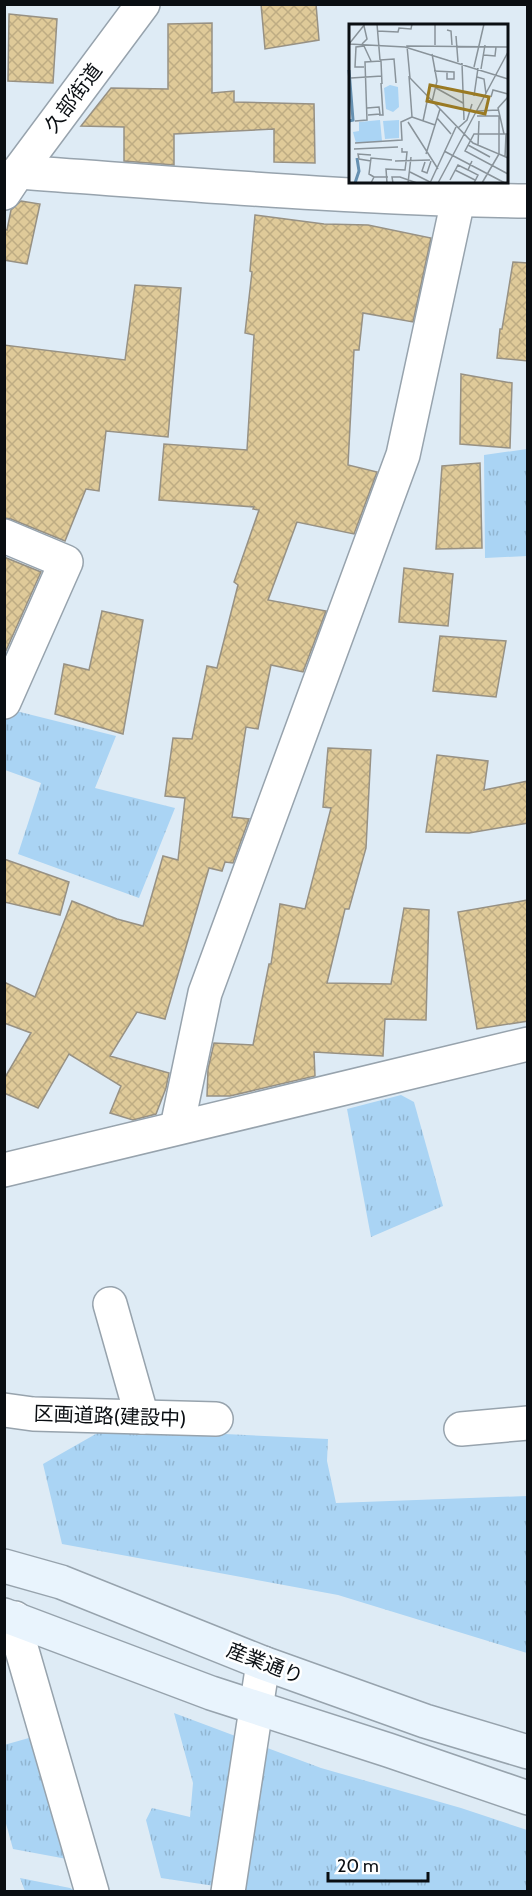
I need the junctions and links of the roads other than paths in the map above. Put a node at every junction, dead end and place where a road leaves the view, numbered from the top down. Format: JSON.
{"nodes":[{"id":1,"x":143,"y":4,"type":"edge"},
{"id":2,"x":11,"y":183,"type":"edge"},
{"id":3,"x":458,"y":200,"type":"junction"},
{"id":4,"x":528,"y":201,"type":"edge"},
{"id":5,"x":4,"y":536,"type":"edge"},
{"id":6,"x":13,"y":661,"type":"edge"},
{"id":7,"x":4,"y":702,"type":"edge"},
{"id":8,"x":528,"y":1044,"type":"edge"},
{"id":9,"x":177,"y":1127,"type":"junction"},
{"id":10,"x":4,"y":1170,"type":"edge"},
{"id":11,"x":110,"y":1304,"type":"dead end"},
{"id":12,"x":4,"y":1410,"type":"edge"},
{"id":13,"x":142,"y":1417,"type":"junction"},
{"id":14,"x":216,"y":1419,"type":"dead end"},
{"id":15,"x":528,"y":1423,"type":"edge"},
{"id":16,"x":462,"y":1429,"type":"dead end"},
{"id":17,"x":4,"y":1566,"type":"edge"},
{"id":18,"x":10,"y":1617,"type":"edge"},
{"id":19,"x":263,"y":1663,"type":"junction"},
{"id":20,"x":256,"y":1707,"type":"junction"},
{"id":21,"x":528,"y":1752,"type":"edge"},
{"id":22,"x":528,"y":1798,"type":"edge"},
{"id":23,"x":92,"y":1892,"type":"edge"},
{"id":24,"x":228,"y":1892,"type":"edge"}],
"edges":[{"from":1,"to":2,"type":"street","name":"久部街道"},
{"from":2,"to":3,"type":"street"},
{"from":3,"to":4,"type":"street"},
{"from":3,"to":9,"type":"street"},
{"from":5,"to":6,"type":"street"},
{"from":6,"to":7,"type":"street"},
{"from":8,"to":9,"type":"street"},
{"from":9,"to":10,"type":"street"},
{"from":11,"to":13,"type":"street"},
{"from":12,"to":13,"type":"street","name":"区画道路(建設中)"},
{"from":13,"to":14,"type":"street","name":"区画道路(建設中)"},
{"from":15,"to":16,"type":"street"},
{"from":17,"to":19,"type":"street","name":"産業通り"},
{"from":18,"to":20,"type":"street"},
{"from":18,"to":23,"type":"street"},
{"from":19,"to":20,"type":"street"},
{"from":19,"to":21,"type":"street","name":"産業通り"},
{"from":20,"to":22,"type":"street"},
{"from":20,"to":24,"type":"street"}]}
